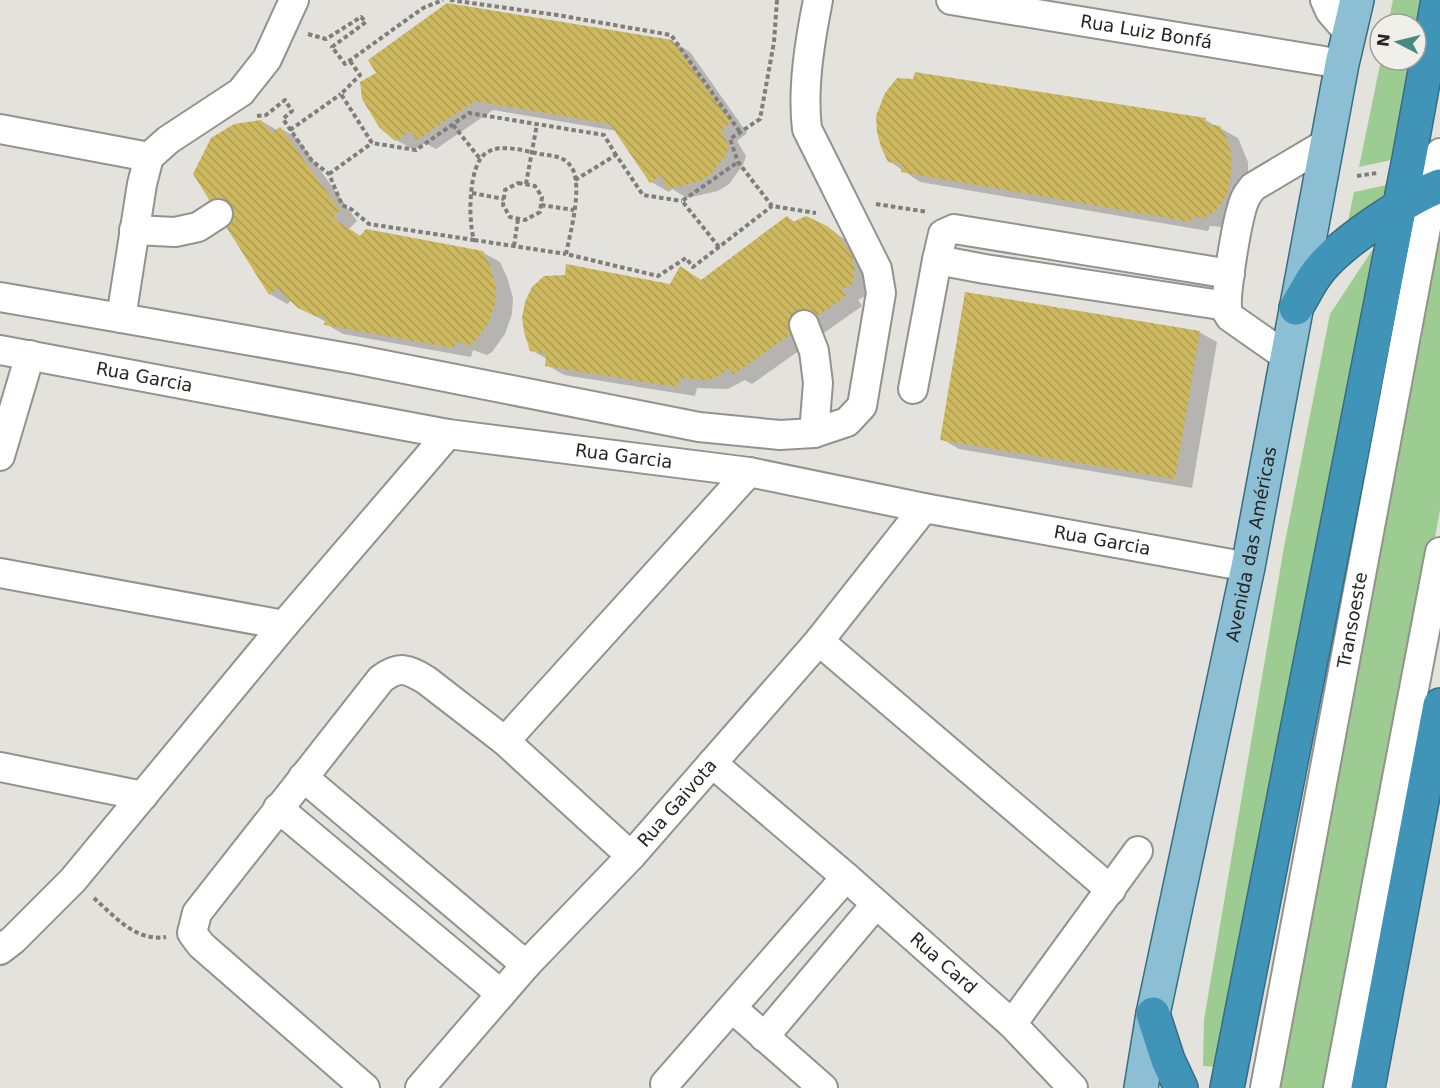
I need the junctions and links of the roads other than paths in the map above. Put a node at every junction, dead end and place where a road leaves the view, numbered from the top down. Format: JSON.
{"nodes":[{"id":1,"x":294,"y":0,"type":"edge"},
{"id":2,"x":818,"y":0,"type":"edge"},
{"id":3,"x":951,"y":0,"type":"edge"},
{"id":4,"x":1325,"y":0,"type":"edge"},
{"id":5,"x":1357,"y":0,"type":"edge"},
{"id":6,"x":1438,"y":0,"type":"edge"},
{"id":7,"x":1349,"y":33,"type":"junction"},
{"id":8,"x":1341,"y":64,"type":"junction"},
{"id":9,"x":0,"y":129,"type":"edge"},
{"id":10,"x":1327,"y":142,"type":"junction"},
{"id":11,"x":1440,"y":153,"type":"edge"},
{"id":12,"x":149,"y":157,"type":"junction"},
{"id":13,"x":1436,"y":188,"type":"edge"},
{"id":14,"x":1398,"y":209,"type":"junction"},
{"id":15,"x":218,"y":214,"type":"dead end"},
{"id":16,"x":134,"y":230,"type":"junction"},
{"id":17,"x":937,"y":260,"type":"junction"},
{"id":18,"x":1230,"y":274,"type":"junction"},
{"id":19,"x":0,"y":297,"type":"edge"},
{"id":20,"x":1227,"y":306,"type":"junction"},
{"id":21,"x":1296,"y":308,"type":"junction"},
{"id":22,"x":121,"y":318,"type":"junction"},
{"id":23,"x":804,"y":325,"type":"dead end"},
{"id":24,"x":0,"y":350,"type":"edge"},
{"id":25,"x":30,"y":355,"type":"junction"},
{"id":26,"x":1287,"y":357,"type":"junction"},
{"id":27,"x":913,"y":389,"type":"dead end"},
{"id":28,"x":814,"y":433,"type":"junction"},
{"id":29,"x":448,"y":434,"type":"junction"},
{"id":30,"x":0,"y":456,"type":"edge"},
{"id":31,"x":749,"y":472,"type":"junction"},
{"id":32,"x":924,"y":508,"type":"junction"},
{"id":33,"x":1440,"y":552,"type":"edge"},
{"id":34,"x":1248,"y":567,"type":"junction"},
{"id":35,"x":0,"y":573,"type":"edge"},
{"id":36,"x":284,"y":625,"type":"junction"},
{"id":37,"x":819,"y":640,"type":"junction"},
{"id":38,"x":1440,"y":705,"type":"edge"},
{"id":39,"x":505,"y":741,"type":"junction"},
{"id":40,"x":712,"y":763,"type":"junction"},
{"id":41,"x":0,"y":767,"type":"edge"},
{"id":42,"x":303,"y":777,"type":"junction"},
{"id":43,"x":143,"y":796,"type":"junction"},
{"id":44,"x":278,"y":808,"type":"junction"},
{"id":45,"x":1138,"y":851,"type":"dead end"},
{"id":46,"x":631,"y":856,"type":"junction"},
{"id":47,"x":846,"y":877,"type":"junction"},
{"id":48,"x":1111,"y":890,"type":"junction"},
{"id":49,"x":876,"y":904,"type":"junction"},
{"id":50,"x":0,"y":950,"type":"edge"},
{"id":51,"x":526,"y":965,"type":"junction"},
{"id":52,"x":501,"y":994,"type":"junction"},
{"id":53,"x":732,"y":1008,"type":"junction"},
{"id":54,"x":1153,"y":1014,"type":"junction"},
{"id":55,"x":1012,"y":1024,"type":"junction"},
{"id":56,"x":764,"y":1037,"type":"junction"},
{"id":57,"x":360,"y":1084,"type":"edge"},
{"id":58,"x":665,"y":1084,"type":"dead end"},
{"id":59,"x":420,"y":1088,"type":"edge"},
{"id":60,"x":823,"y":1088,"type":"edge"},
{"id":61,"x":1073,"y":1088,"type":"edge"},
{"id":62,"x":1141,"y":1088,"type":"edge"},
{"id":63,"x":1180,"y":1088,"type":"edge"},
{"id":64,"x":1227,"y":1088,"type":"edge"},
{"id":65,"x":1265,"y":1088,"type":"edge"},
{"id":66,"x":1338,"y":1088,"type":"edge"},
{"id":67,"x":1368,"y":1088,"type":"edge"}],
"edges":[{"from":1,"to":12,"type":"street"},
{"from":2,"to":28,"type":"street"},
{"from":3,"to":8,"type":"street","name":"Rua Luiz Bonfá"},
{"from":4,"to":7,"type":"street"},
{"from":5,"to":7,"type":"main road","name":"Avenida das Américas"},
{"from":6,"to":14,"type":"highway"},
{"from":7,"to":8,"type":"main road","name":"Avenida das Américas"},
{"from":8,"to":10,"type":"main road","name":"Avenida das Américas"},
{"from":9,"to":12,"type":"street"},
{"from":10,"to":18,"type":"street"},
{"from":10,"to":21,"type":"main road","name":"Avenida das Américas"},
{"from":11,"to":13,"type":"street","name":"Transoeste"},
{"from":12,"to":16,"type":"street"},
{"from":13,"to":14,"type":"highway"},
{"from":13,"to":65,"type":"street","name":"Transoeste"},
{"from":14,"to":21,"type":"highway"},
{"from":14,"to":64,"type":"highway"},
{"from":15,"to":16,"type":"street"},
{"from":16,"to":22,"type":"street"},
{"from":17,"to":18,"type":"street"},
{"from":17,"to":20,"type":"street"},
{"from":17,"to":27,"type":"street"},
{"from":18,"to":20,"type":"street"},
{"from":19,"to":22,"type":"street"},
{"from":20,"to":26,"type":"street"},
{"from":21,"to":26,"type":"main road","name":"Avenida das Américas"},
{"from":22,"to":28,"type":"street"},
{"from":23,"to":28,"type":"street"},
{"from":24,"to":25,"type":"street","name":"Rua Garcia"},
{"from":25,"to":29,"type":"street","name":"Rua Garcia"},
{"from":25,"to":30,"type":"street"},
{"from":26,"to":34,"type":"main road","name":"Avenida das Américas"},
{"from":29,"to":31,"type":"street","name":"Rua Garcia"},
{"from":29,"to":36,"type":"street"},
{"from":31,"to":32,"type":"street","name":"Rua Garcia"},
{"from":31,"to":39,"type":"street"},
{"from":32,"to":34,"type":"street","name":"Rua Garcia"},
{"from":32,"to":37,"type":"street","name":"Rua Gaivota"},
{"from":33,"to":66,"type":"street"},
{"from":34,"to":54,"type":"main road","name":"Avenida das Américas"},
{"from":35,"to":36,"type":"street"},
{"from":36,"to":43,"type":"street"},
{"from":37,"to":40,"type":"street","name":"Rua Gaivota"},
{"from":37,"to":48,"type":"street"},
{"from":38,"to":67,"type":"highway"},
{"from":39,"to":42,"type":"street"},
{"from":39,"to":46,"type":"street"},
{"from":40,"to":46,"type":"street","name":"Rua Gaivota"},
{"from":40,"to":47,"type":"street","name":"Rua Card"},
{"from":41,"to":43,"type":"street"},
{"from":42,"to":44,"type":"street"},
{"from":42,"to":51,"type":"street"},
{"from":43,"to":50,"type":"street"},
{"from":44,"to":52,"type":"street"},
{"from":44,"to":57,"type":"street"},
{"from":45,"to":48,"type":"street"},
{"from":46,"to":51,"type":"street","name":"Rua Gaivota"},
{"from":47,"to":49,"type":"street","name":"Rua Card"},
{"from":47,"to":53,"type":"street"},
{"from":48,"to":55,"type":"street"},
{"from":49,"to":55,"type":"street","name":"Rua Card"},
{"from":49,"to":56,"type":"street"},
{"from":51,"to":52,"type":"street","name":"Rua Gaivota"},
{"from":52,"to":59,"type":"street","name":"Rua Gaivota"},
{"from":53,"to":56,"type":"street"},
{"from":53,"to":58,"type":"street"},
{"from":54,"to":62,"type":"main road","name":"Avenida das Américas"},
{"from":54,"to":63,"type":"highway"},
{"from":55,"to":61,"type":"street","name":"Rua Card"},
{"from":56,"to":60,"type":"street"}]}
